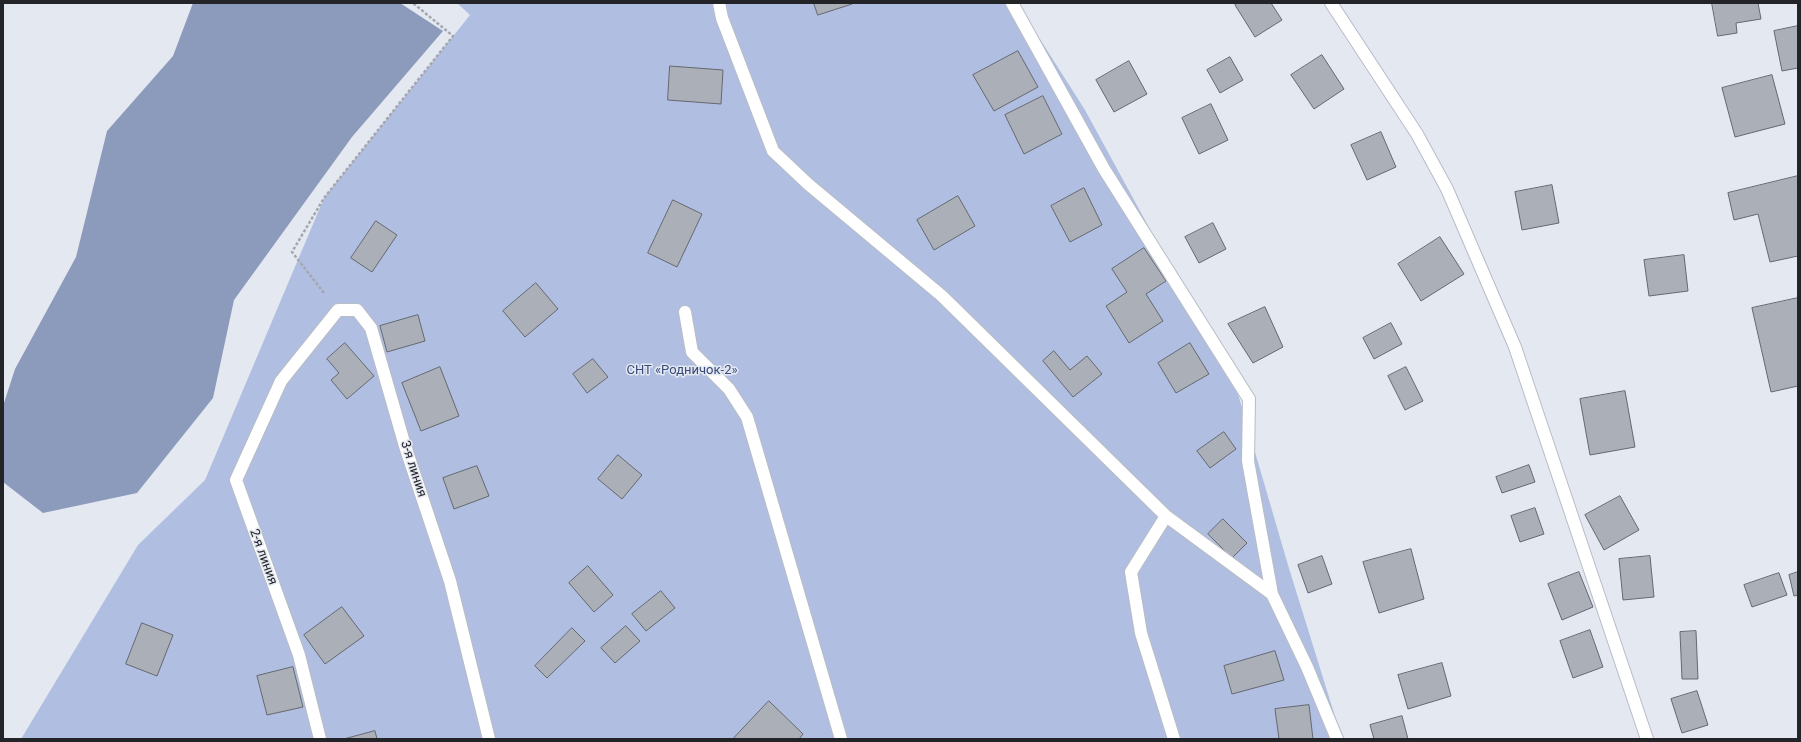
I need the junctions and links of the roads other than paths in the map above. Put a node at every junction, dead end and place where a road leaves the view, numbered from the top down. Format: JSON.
{"nodes":[{"id":1,"x":718,"y":3,"type":"edge"},
{"id":2,"x":1012,"y":3,"type":"edge"},
{"id":3,"x":1331,"y":3,"type":"edge"},
{"id":4,"x":338,"y":310,"type":"joint"},
{"id":5,"x":685,"y":312,"type":"dead end"},
{"id":6,"x":1166,"y":516,"type":"junction"},
{"id":7,"x":1272,"y":594,"type":"junction"},
{"id":8,"x":320,"y":739,"type":"edge"},
{"id":9,"x":489,"y":739,"type":"edge"},
{"id":10,"x":841,"y":739,"type":"edge"},
{"id":11,"x":1174,"y":739,"type":"edge"},
{"id":12,"x":1337,"y":739,"type":"edge"},
{"id":13,"x":1647,"y":739,"type":"edge"}],
"edges":[{"from":1,"to":6,"type":"lane"},
{"from":2,"to":7,"type":"lane"},
{"from":3,"to":13,"type":"lane"},
{"from":4,"to":8,"type":"lane","name":"2-я линия"},
{"from":4,"to":9,"type":"lane","name":"3-я линия"},
{"from":5,"to":10,"type":"lane"},
{"from":6,"to":7,"type":"lane"},
{"from":6,"to":11,"type":"lane"},
{"from":7,"to":12,"type":"lane"}]}
